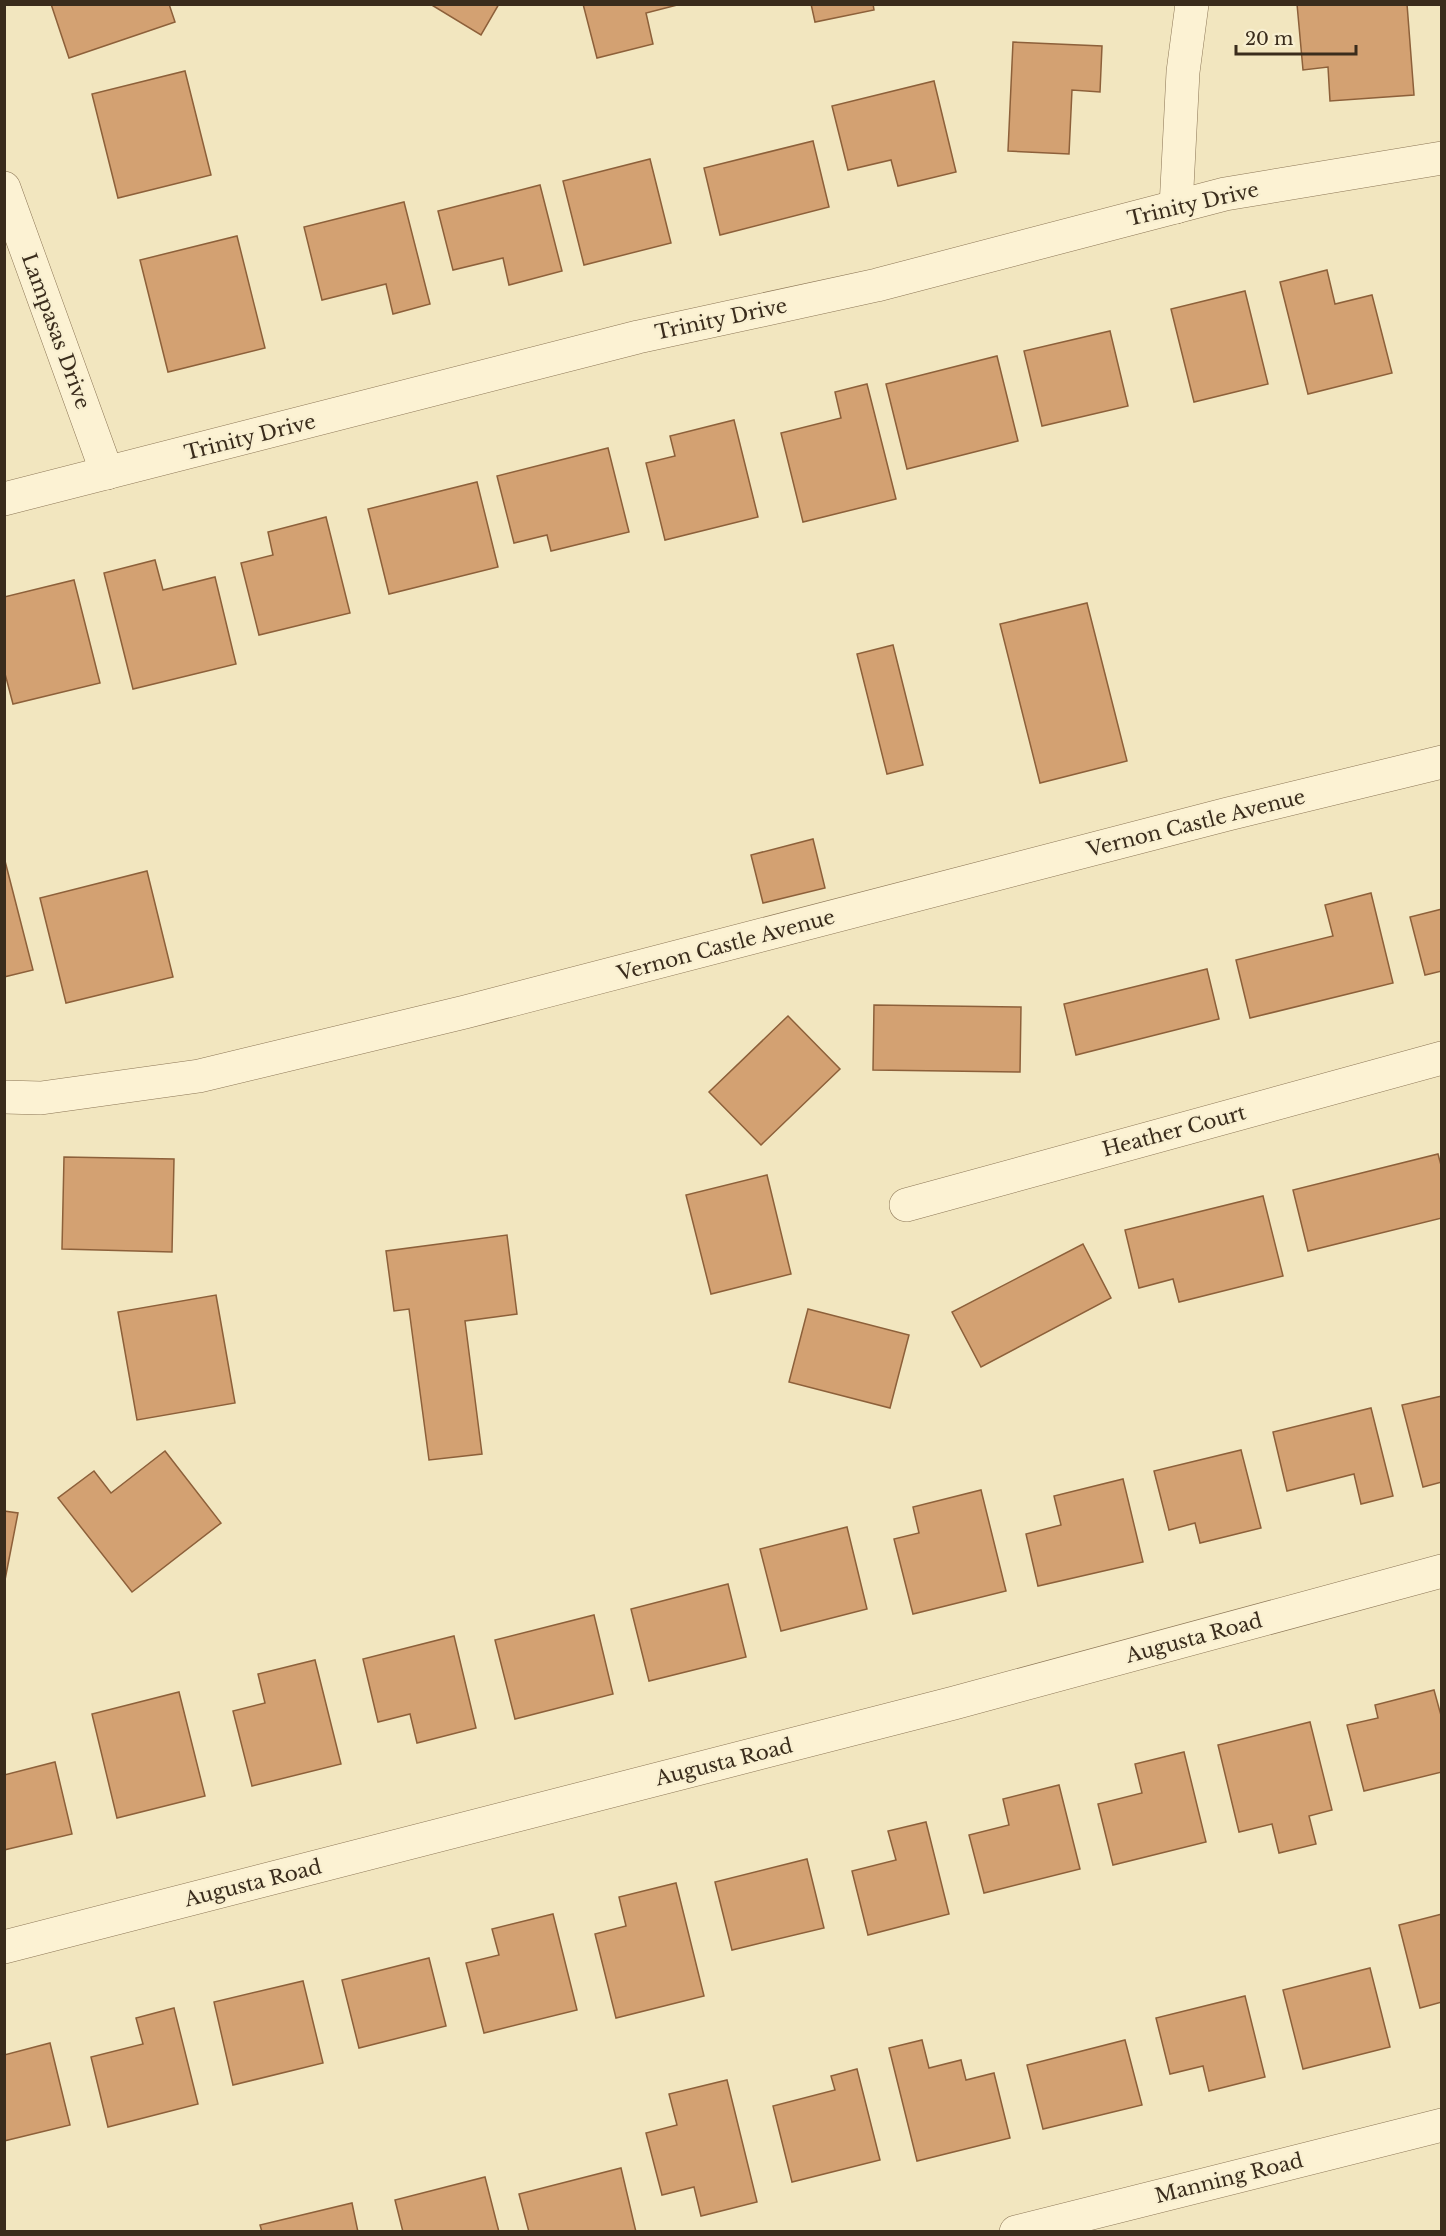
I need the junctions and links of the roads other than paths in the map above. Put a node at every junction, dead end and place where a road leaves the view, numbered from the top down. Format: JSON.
{"nodes":[{"id":1,"x":1192,"y":4,"type":"edge"},
{"id":2,"x":1442,"y":158,"type":"edge"},
{"id":3,"x":4,"y":188,"type":"edge"},
{"id":4,"x":1176,"y":207,"type":"junction"},
{"id":5,"x":107,"y":473,"type":"junction"},
{"id":6,"x":4,"y":499,"type":"edge"},
{"id":7,"x":1442,"y":762,"type":"edge"},
{"id":8,"x":1442,"y":1058,"type":"edge"},
{"id":9,"x":4,"y":1097,"type":"edge"},
{"id":10,"x":906,"y":1205,"type":"dead end"},
{"id":11,"x":1442,"y":1571,"type":"edge"},
{"id":12,"x":4,"y":1947,"type":"edge"},
{"id":13,"x":1442,"y":2125,"type":"edge"},
{"id":14,"x":1016,"y":2232,"type":"edge"}],
"edges":[{"from":1,"to":4,"type":"street"},
{"from":2,"to":4,"type":"street","name":"Trinity Drive"},
{"from":3,"to":5,"type":"street","name":"Lampasas Drive"},
{"from":4,"to":5,"type":"street","name":"Trinity Drive"},
{"from":5,"to":6,"type":"street","name":"Trinity Drive"},
{"from":7,"to":9,"type":"street","name":"Vernon Castle Avenue"},
{"from":8,"to":10,"type":"street","name":"Heather Court"},
{"from":11,"to":12,"type":"street","name":"Augusta Road"},
{"from":13,"to":14,"type":"street","name":"Manning Road"}]}
